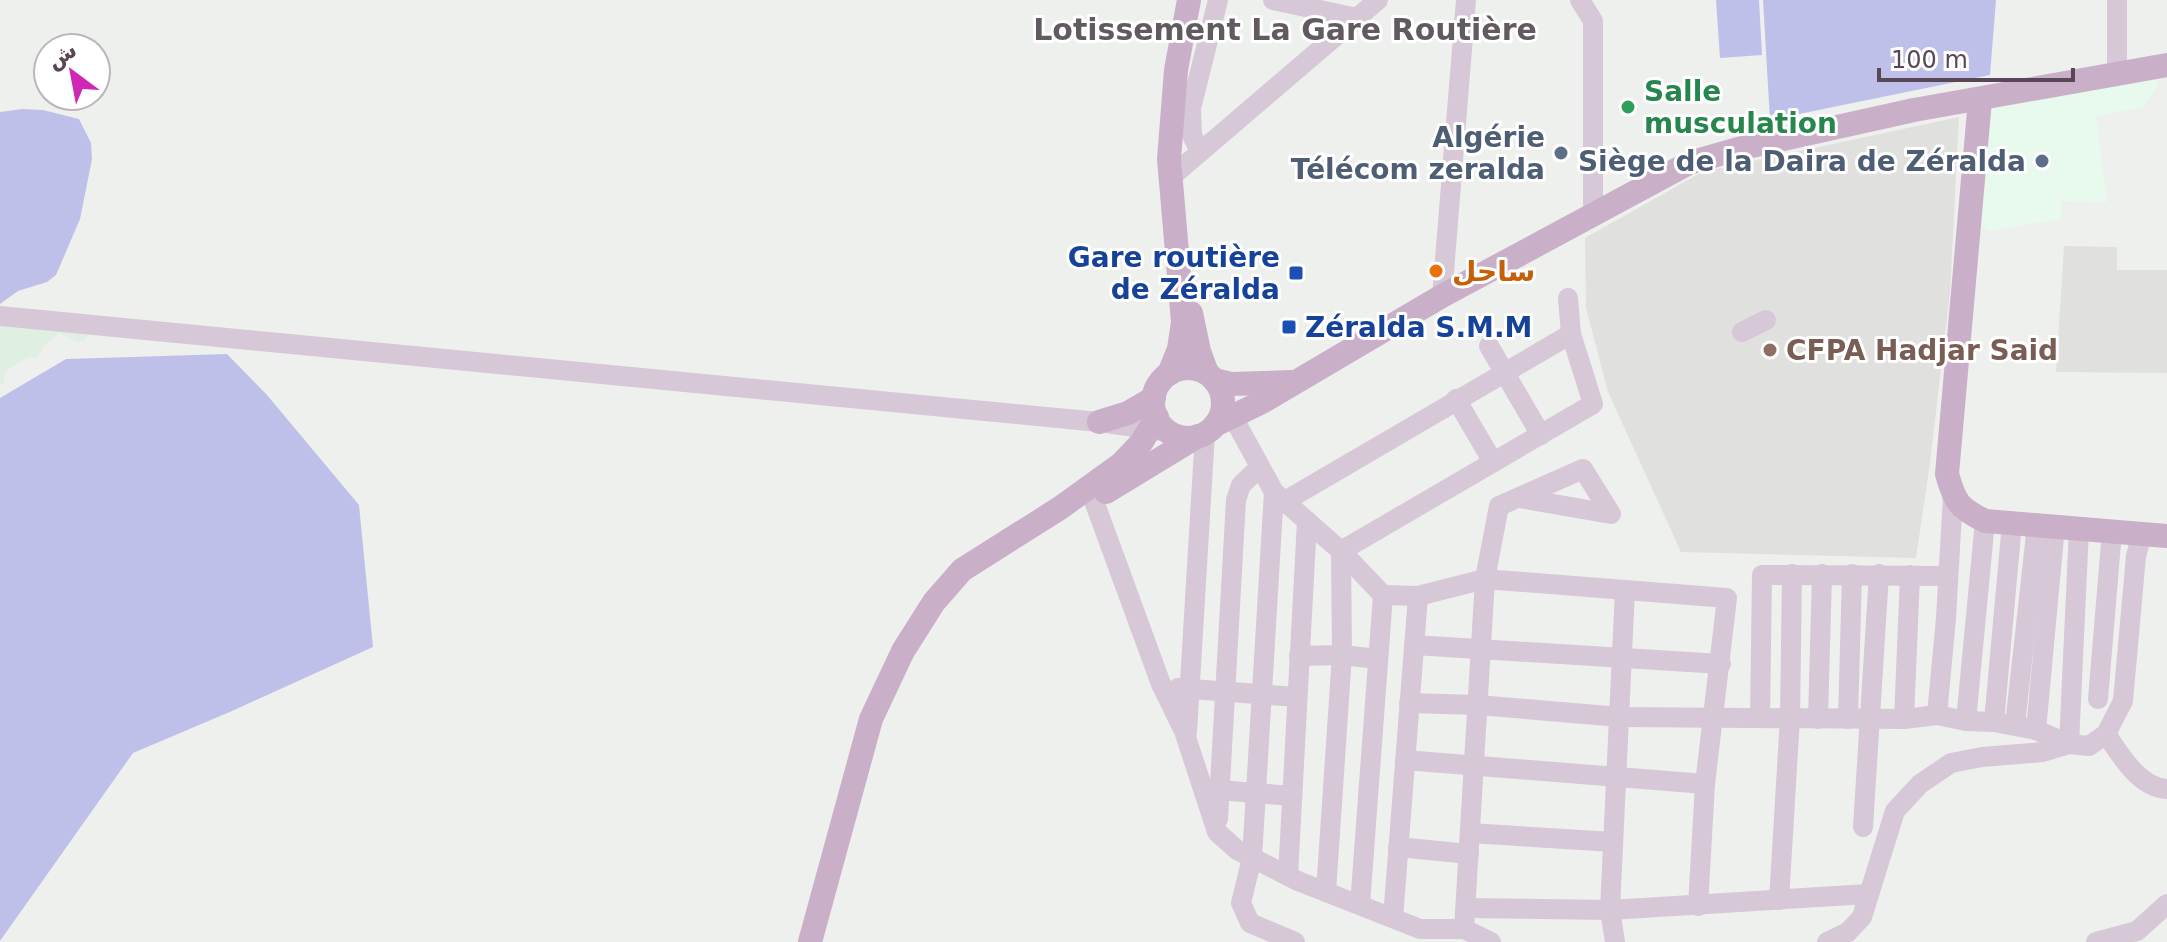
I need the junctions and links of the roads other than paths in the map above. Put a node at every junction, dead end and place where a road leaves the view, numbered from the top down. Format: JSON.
{"nodes":[{"id":1,"x":1189,"y":0,"type":"edge"},
{"id":2,"x":1218,"y":0,"type":"edge"},
{"id":3,"x":1273,"y":0,"type":"edge"},
{"id":4,"x":1378,"y":0,"type":"edge"},
{"id":5,"x":1466,"y":0,"type":"edge"},
{"id":6,"x":1580,"y":0,"type":"edge"},
{"id":7,"x":2117,"y":0,"type":"edge"},
{"id":8,"x":1327,"y":6,"type":"edge"},
{"id":9,"x":1357,"y":18,"type":"junction"},
{"id":10,"x":1312,"y":57,"type":"junction"},
{"id":11,"x":2167,"y":65,"type":"edge"},
{"id":12,"x":2117,"y":73,"type":"junction"},
{"id":13,"x":1980,"y":100,"type":"junction"},
{"id":14,"x":1172,"y":140,"type":"junction"},
{"id":15,"x":1200,"y":152,"type":"junction"},
{"id":16,"x":1177,"y":172,"type":"junction"},
{"id":17,"x":1593,"y":215,"type":"junction"},
{"id":18,"x":1442,"y":296,"type":"junction"},
{"id":19,"x":1568,"y":298,"type":"dead end"},
{"id":20,"x":0,"y":316,"type":"edge"},
{"id":21,"x":1766,"y":320,"type":"dead end"},
{"id":22,"x":1742,"y":332,"type":"dead end"},
{"id":23,"x":1571,"y":334,"type":"junction"},
{"id":24,"x":1489,"y":346,"type":"dead end"},
{"id":25,"x":1505,"y":371,"type":"junction"},
{"id":26,"x":1169,"y":374,"type":"junction"},
{"id":27,"x":1210,"y":376,"type":"junction"},
{"id":28,"x":1293,"y":382,"type":"junction"},
{"id":29,"x":1456,"y":399,"type":"junction"},
{"id":30,"x":1158,"y":419,"type":"junction"},
{"id":31,"x":1106,"y":423,"type":"junction"},
{"id":32,"x":1213,"y":428,"type":"junction"},
{"id":33,"x":1541,"y":435,"type":"junction"},
{"id":34,"x":1132,"y":454,"type":"junction"},
{"id":35,"x":1493,"y":462,"type":"junction"},
{"id":36,"x":1259,"y":468,"type":"junction"},
{"id":37,"x":1953,"y":495,"type":"junction"},
{"id":38,"x":1280,"y":497,"type":"junction"},
{"id":39,"x":1519,"y":498,"type":"dead end"},
{"id":40,"x":1094,"y":501,"type":"junction"},
{"id":41,"x":1307,"y":521,"type":"junction"},
{"id":42,"x":1985,"y":521,"type":"junction"},
{"id":43,"x":2012,"y":523,"type":"junction"},
{"id":44,"x":2057,"y":527,"type":"junction"},
{"id":45,"x":2112,"y":531,"type":"junction"},
{"id":46,"x":2160,"y":536,"type":"edge"},
{"id":47,"x":1341,"y":551,"type":"junction"},
{"id":48,"x":1792,"y":574,"type":"junction"},
{"id":49,"x":1822,"y":574,"type":"junction"},
{"id":50,"x":1852,"y":574,"type":"junction"},
{"id":51,"x":1879,"y":574,"type":"junction"},
{"id":52,"x":1910,"y":575,"type":"junction"},
{"id":53,"x":1948,"y":576,"type":"junction"},
{"id":54,"x":1485,"y":579,"type":"junction"},
{"id":55,"x":1625,"y":590,"type":"junction"},
{"id":56,"x":1383,"y":595,"type":"junction"},
{"id":57,"x":1418,"y":596,"type":"junction"},
{"id":58,"x":927,"y":615,"type":"junction"},
{"id":59,"x":1946,"y":618,"type":"junction"},
{"id":60,"x":1975,"y":619,"type":"junction"},
{"id":61,"x":2003,"y":622,"type":"junction"},
{"id":62,"x":2026,"y":622,"type":"junction"},
{"id":63,"x":1414,"y":645,"type":"junction"},
{"id":64,"x":1482,"y":650,"type":"junction"},
{"id":65,"x":1342,"y":655,"type":"junction"},
{"id":66,"x":1299,"y":656,"type":"junction"},
{"id":67,"x":1624,"y":658,"type":"junction"},
{"id":68,"x":1378,"y":659,"type":"junction"},
{"id":69,"x":1721,"y":664,"type":"junction"},
{"id":70,"x":1161,"y":684,"type":"junction"},
{"id":71,"x":1189,"y":690,"type":"junction"},
{"id":72,"x":1225,"y":692,"type":"junction"},
{"id":73,"x":1263,"y":695,"type":"junction"},
{"id":74,"x":2071,"y":696,"type":"junction"},
{"id":75,"x":1297,"y":697,"type":"junction"},
{"id":76,"x":2098,"y":699,"type":"junction"},
{"id":77,"x":2123,"y":701,"type":"junction"},
{"id":78,"x":1409,"y":703,"type":"junction"},
{"id":79,"x":1478,"y":705,"type":"junction"},
{"id":80,"x":1937,"y":715,"type":"junction"},
{"id":81,"x":1620,"y":717,"type":"junction"},
{"id":82,"x":1712,"y":718,"type":"junction"},
{"id":83,"x":1760,"y":718,"type":"junction"},
{"id":84,"x":1790,"y":718,"type":"junction"},
{"id":85,"x":1818,"y":719,"type":"junction"},
{"id":86,"x":1848,"y":719,"type":"junction"},
{"id":87,"x":1872,"y":719,"type":"junction"},
{"id":88,"x":1904,"y":719,"type":"junction"},
{"id":89,"x":1966,"y":721,"type":"junction"},
{"id":90,"x":1994,"y":722,"type":"junction"},
{"id":91,"x":2015,"y":725,"type":"junction"},
{"id":92,"x":2036,"y":730,"type":"junction"},
{"id":93,"x":2106,"y":734,"type":"junction"},
{"id":94,"x":1186,"y":737,"type":"junction"},
{"id":95,"x":2069,"y":744,"type":"junction"},
{"id":96,"x":1405,"y":760,"type":"junction"},
{"id":97,"x":1473,"y":767,"type":"junction"},
{"id":98,"x":1617,"y":777,"type":"junction"},
{"id":99,"x":1705,"y":784,"type":"junction"},
{"id":100,"x":2167,"y":789,"type":"edge"},
{"id":101,"x":1219,"y":790,"type":"junction"},
{"id":102,"x":1255,"y":793,"type":"junction"},
{"id":103,"x":1292,"y":796,"type":"junction"},
{"id":104,"x":1863,"y":827,"type":"dead end"},
{"id":105,"x":1217,"y":832,"type":"junction"},
{"id":106,"x":1613,"y":842,"type":"junction"},
{"id":107,"x":1469,"y":843,"type":"junction"},
{"id":108,"x":1398,"y":847,"type":"junction"},
{"id":109,"x":1252,"y":858,"type":"junction"},
{"id":110,"x":1288,"y":876,"type":"junction"},
{"id":111,"x":1326,"y":892,"type":"junction"},
{"id":112,"x":1868,"y":894,"type":"junction"},
{"id":113,"x":1779,"y":900,"type":"junction"},
{"id":114,"x":2167,"y":904,"type":"edge"},
{"id":115,"x":1360,"y":905,"type":"junction"},
{"id":116,"x":1698,"y":906,"type":"junction"},
{"id":117,"x":1466,"y":908,"type":"junction"},
{"id":118,"x":1610,"y":910,"type":"junction"},
{"id":119,"x":1393,"y":918,"type":"junction"},
{"id":120,"x":1464,"y":929,"type":"junction"},
{"id":121,"x":2143,"y":934,"type":"edge"},
{"id":122,"x":810,"y":942,"type":"edge"},
{"id":123,"x":1295,"y":942,"type":"edge"},
{"id":124,"x":1491,"y":942,"type":"edge"},
{"id":125,"x":1615,"y":942,"type":"edge"},
{"id":126,"x":1827,"y":942,"type":"edge"},
{"id":127,"x":2096,"y":942,"type":"edge"}],
"edges":[{"from":1,"to":14,"type":"main road"},
{"from":2,"to":15,"type":"street"},
{"from":3,"to":8,"type":"street"},
{"from":4,"to":9,"type":"street"},
{"from":5,"to":18,"type":"street"},
{"from":6,"to":17,"type":"street"},
{"from":7,"to":12,"type":"street"},
{"from":8,"to":9,"type":"street"},
{"from":8,"to":10,"type":"street"},
{"from":9,"to":10,"type":"street"},
{"from":10,"to":15,"type":"street"},
{"from":11,"to":12,"type":"main road"},
{"from":12,"to":13,"type":"main road"},
{"from":13,"to":17,"type":"main road"},
{"from":13,"to":37,"type":"main road"},
{"from":14,"to":16,"type":"main road"},
{"from":14,"to":26,"type":"main road"},
{"from":15,"to":16,"type":"street"},
{"from":16,"to":27,"type":"main road"},
{"from":17,"to":18,"type":"main road"},
{"from":18,"to":28,"type":"main road"},
{"from":19,"to":23,"type":"street"},
{"from":20,"to":31,"type":"street"},
{"from":21,"to":22,"type":"street"},
{"from":23,"to":25,"type":"street"},
{"from":23,"to":33,"type":"street"},
{"from":24,"to":25,"type":"street"},
{"from":25,"to":29,"type":"street"},
{"from":25,"to":33,"type":"street"},
{"from":26,"to":27,"type":"main road"},
{"from":26,"to":30,"type":"main road"},
{"from":27,"to":28,"type":"main road"},
{"from":27,"to":32,"type":"main road"},
{"from":28,"to":32,"type":"main road"},
{"from":29,"to":35,"type":"street"},
{"from":29,"to":38,"type":"street"},
{"from":30,"to":31,"type":"main road"},
{"from":30,"to":32,"type":"main road"},
{"from":30,"to":34,"type":"main road"},
{"from":31,"to":34,"type":"main road"},
{"from":32,"to":36,"type":"street"},
{"from":32,"to":40,"type":"main road"},
{"from":32,"to":71,"type":"street"},
{"from":33,"to":35,"type":"street"},
{"from":34,"to":58,"type":"main road"},
{"from":35,"to":47,"type":"street"},
{"from":36,"to":38,"type":"street"},
{"from":36,"to":72,"type":"street"},
{"from":37,"to":42,"type":"main road"},
{"from":37,"to":53,"type":"street"},
{"from":38,"to":41,"type":"street"},
{"from":38,"to":73,"type":"street"},
{"from":39,"to":54,"type":"street"},
{"from":40,"to":58,"type":"main road"},
{"from":40,"to":70,"type":"street"},
{"from":41,"to":47,"type":"street"},
{"from":41,"to":66,"type":"street"},
{"from":42,"to":43,"type":"main road"},
{"from":42,"to":60,"type":"street"},
{"from":43,"to":44,"type":"main road"},
{"from":43,"to":61,"type":"street"},
{"from":44,"to":45,"type":"main road"},
{"from":44,"to":62,"type":"street"},
{"from":44,"to":74,"type":"street"},
{"from":44,"to":92,"type":"street"},
{"from":45,"to":46,"type":"main road"},
{"from":45,"to":76,"type":"street"},
{"from":46,"to":77,"type":"street"},
{"from":47,"to":56,"type":"street"},
{"from":47,"to":65,"type":"street"},
{"from":48,"to":49,"type":"street"},
{"from":48,"to":83,"type":"street"},
{"from":48,"to":84,"type":"street"},
{"from":49,"to":50,"type":"street"},
{"from":49,"to":85,"type":"street"},
{"from":50,"to":51,"type":"street"},
{"from":50,"to":86,"type":"street"},
{"from":51,"to":52,"type":"street"},
{"from":51,"to":87,"type":"street"},
{"from":52,"to":53,"type":"street"},
{"from":52,"to":88,"type":"street"},
{"from":53,"to":59,"type":"street"},
{"from":54,"to":55,"type":"street"},
{"from":54,"to":57,"type":"street"},
{"from":54,"to":64,"type":"street"},
{"from":55,"to":67,"type":"street"},
{"from":55,"to":69,"type":"street"},
{"from":56,"to":57,"type":"street"},
{"from":56,"to":68,"type":"street"},
{"from":57,"to":63,"type":"street"},
{"from":58,"to":122,"type":"main road"},
{"from":59,"to":60,"type":"street"},
{"from":59,"to":80,"type":"street"},
{"from":60,"to":61,"type":"street"},
{"from":60,"to":89,"type":"street"},
{"from":61,"to":62,"type":"street"},
{"from":61,"to":90,"type":"street"},
{"from":62,"to":91,"type":"street"},
{"from":63,"to":64,"type":"street"},
{"from":63,"to":78,"type":"street"},
{"from":64,"to":67,"type":"street"},
{"from":64,"to":79,"type":"street"},
{"from":65,"to":66,"type":"street"},
{"from":65,"to":68,"type":"street"},
{"from":65,"to":111,"type":"street"},
{"from":66,"to":75,"type":"street"},
{"from":67,"to":69,"type":"street"},
{"from":67,"to":81,"type":"street"},
{"from":68,"to":115,"type":"street"},
{"from":69,"to":82,"type":"street"},
{"from":70,"to":71,"type":"street"},
{"from":70,"to":94,"type":"street"},
{"from":71,"to":72,"type":"street"},
{"from":71,"to":94,"type":"street"},
{"from":72,"to":73,"type":"street"},
{"from":72,"to":101,"type":"street"},
{"from":73,"to":75,"type":"street"},
{"from":73,"to":102,"type":"street"},
{"from":74,"to":76,"type":"street"},
{"from":74,"to":95,"type":"street"},
{"from":75,"to":103,"type":"street"},
{"from":76,"to":77,"type":"street"},
{"from":77,"to":93,"type":"street"},
{"from":78,"to":79,"type":"street"},
{"from":78,"to":96,"type":"street"},
{"from":79,"to":81,"type":"street"},
{"from":79,"to":97,"type":"street"},
{"from":80,"to":88,"type":"street"},
{"from":80,"to":89,"type":"street"},
{"from":81,"to":82,"type":"street"},
{"from":81,"to":98,"type":"street"},
{"from":82,"to":83,"type":"street"},
{"from":82,"to":99,"type":"street"},
{"from":83,"to":84,"type":"street"},
{"from":84,"to":85,"type":"street"},
{"from":84,"to":113,"type":"street"},
{"from":85,"to":86,"type":"street"},
{"from":86,"to":87,"type":"street"},
{"from":87,"to":88,"type":"street"},
{"from":87,"to":104,"type":"street"},
{"from":89,"to":90,"type":"street"},
{"from":90,"to":91,"type":"street"},
{"from":91,"to":92,"type":"street"},
{"from":92,"to":95,"type":"street"},
{"from":93,"to":95,"type":"street"},
{"from":93,"to":100,"type":"street"},
{"from":94,"to":105,"type":"street"},
{"from":95,"to":112,"type":"street"},
{"from":96,"to":97,"type":"street"},
{"from":96,"to":108,"type":"street"},
{"from":97,"to":98,"type":"street"},
{"from":97,"to":107,"type":"street"},
{"from":98,"to":99,"type":"street"},
{"from":98,"to":106,"type":"street"},
{"from":99,"to":116,"type":"street"},
{"from":101,"to":102,"type":"street"},
{"from":101,"to":105,"type":"street"},
{"from":102,"to":103,"type":"street"},
{"from":102,"to":109,"type":"street"},
{"from":103,"to":110,"type":"street"},
{"from":105,"to":109,"type":"street"},
{"from":106,"to":107,"type":"street"},
{"from":106,"to":118,"type":"street"},
{"from":107,"to":108,"type":"street"},
{"from":107,"to":117,"type":"street"},
{"from":108,"to":119,"type":"street"},
{"from":109,"to":110,"type":"street"},
{"from":109,"to":123,"type":"street"},
{"from":110,"to":111,"type":"street"},
{"from":111,"to":115,"type":"street"},
{"from":112,"to":113,"type":"street"},
{"from":112,"to":126,"type":"street"},
{"from":113,"to":116,"type":"street"},
{"from":114,"to":121,"type":"street"},
{"from":115,"to":119,"type":"street"},
{"from":116,"to":118,"type":"street"},
{"from":117,"to":118,"type":"street"},
{"from":117,"to":120,"type":"street"},
{"from":118,"to":125,"type":"street"},
{"from":119,"to":120,"type":"street"},
{"from":120,"to":124,"type":"street"},
{"from":121,"to":127,"type":"street"}]}
